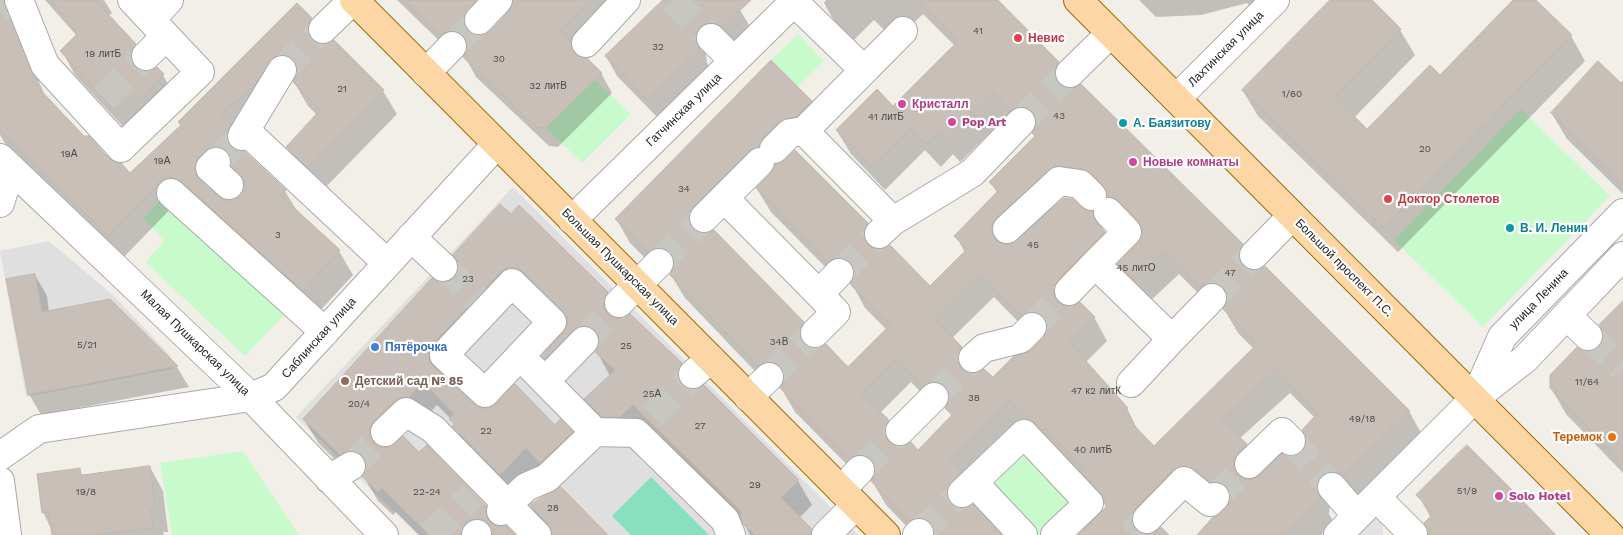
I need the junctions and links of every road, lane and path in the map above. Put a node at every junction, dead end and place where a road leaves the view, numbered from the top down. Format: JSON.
{"nodes":[{"id":1,"x":132,"y":0,"type":"edge"},
{"id":2,"x":169,"y":0,"type":"edge"},
{"id":3,"x":353,"y":0,"type":"edge"},
{"id":4,"x":498,"y":0,"type":"edge"},
{"id":5,"x":626,"y":0,"type":"edge"},
{"id":6,"x":1078,"y":0,"type":"edge"},
{"id":7,"x":1274,"y":0,"type":"edge"},
{"id":8,"x":16,"y":2,"type":"edge"},
{"id":9,"x":792,"y":2,"type":"edge"},
{"id":10,"x":479,"y":20,"type":"tunnel mouth"},
{"id":11,"x":159,"y":28,"type":"junction"},
{"id":12,"x":323,"y":29,"type":"tunnel mouth"},
{"id":13,"x":903,"y":31,"type":"dead end"},
{"id":14,"x":1111,"y":33,"type":"junction"},
{"id":15,"x":711,"y":38,"type":"tunnel mouth"},
{"id":16,"x":586,"y":43,"type":"dead end"},
{"id":17,"x":452,"y":46,"type":"tunnel mouth"},
{"id":18,"x":146,"y":56,"type":"tunnel mouth"},
{"id":19,"x":734,"y":61,"type":"junction"},
{"id":20,"x":282,"y":70,"type":"tunnel mouth"},
{"id":21,"x":864,"y":70,"type":"junction"},
{"id":22,"x":426,"y":73,"type":"junction"},
{"id":23,"x":1070,"y":73,"type":"tunnel mouth"},
{"id":24,"x":1177,"y":98,"type":"junction"},
{"id":25,"x":1021,"y":122,"type":"tunnel mouth"},
{"id":26,"x":804,"y":131,"type":"junction"},
{"id":27,"x":496,"y":144,"type":"junction"},
{"id":28,"x":216,"y":162,"type":"dead end"},
{"id":29,"x":5,"y":163,"type":"edge"},
{"id":30,"x":229,"y":185,"type":"dead end"},
{"id":31,"x":171,"y":193,"type":"dead end"},
{"id":32,"x":724,"y":198,"type":"junction"},
{"id":33,"x":0,"y":203,"type":"edge"},
{"id":34,"x":1623,"y":213,"type":"edge"},
{"id":35,"x":1292,"y":216,"type":"junction"},
{"id":36,"x":704,"y":218,"type":"tunnel mouth"},
{"id":37,"x":572,"y":220,"type":"junction"},
{"id":38,"x":1007,"y":229,"type":"dead end"},
{"id":39,"x":411,"y":237,"type":"junction"},
{"id":40,"x":1254,"y":255,"type":"tunnel mouth"},
{"id":41,"x":1623,"y":256,"type":"edge"},
{"id":42,"x":388,"y":263,"type":"junction"},
{"id":43,"x":659,"y":263,"type":"tunnel mouth"},
{"id":44,"x":1095,"y":264,"type":"junction"},
{"id":45,"x":443,"y":267,"type":"tunnel mouth"},
{"id":46,"x":839,"y":273,"type":"tunnel mouth"},
{"id":47,"x":1069,"y":290,"type":"tunnel mouth"},
{"id":48,"x":628,"y":294,"type":"junction"},
{"id":49,"x":819,"y":294,"type":"junction"},
{"id":50,"x":1212,"y":298,"type":"tunnel mouth"},
{"id":51,"x":1567,"y":316,"type":"junction"},
{"id":52,"x":1032,"y":327,"type":"tunnel mouth"},
{"id":53,"x":325,"y":332,"type":"junction"},
{"id":54,"x":815,"y":333,"type":"tunnel mouth"},
{"id":55,"x":1588,"y":336,"type":"tunnel mouth"},
{"id":56,"x":1172,"y":339,"type":"junction"},
{"id":57,"x":584,"y":341,"type":"tunnel mouth"},
{"id":58,"x":520,"y":356,"type":"junction"},
{"id":59,"x":973,"y":358,"type":"tunnel mouth"},
{"id":60,"x":769,"y":377,"type":"tunnel mouth"},
{"id":61,"x":546,"y":380,"type":"junction"},
{"id":62,"x":1131,"y":383,"type":"dead end"},
{"id":63,"x":251,"y":396,"type":"junction"},
{"id":64,"x":748,"y":397,"type":"junction"},
{"id":65,"x":934,"y":397,"type":"tunnel mouth"},
{"id":66,"x":1474,"y":400,"type":"junction"},
{"id":67,"x":900,"y":431,"type":"tunnel mouth"},
{"id":68,"x":385,"y":432,"type":"tunnel mouth"},
{"id":69,"x":595,"y":432,"type":"junction"},
{"id":70,"x":1291,"y":441,"type":"dead end"},
{"id":71,"x":0,"y":456,"type":"edge"},
{"id":72,"x":1249,"y":464,"type":"tunnel mouth"},
{"id":73,"x":860,"y":470,"type":"tunnel mouth"},
{"id":74,"x":0,"y":481,"type":"edge"},
{"id":75,"x":1332,"y":487,"type":"tunnel mouth"},
{"id":76,"x":849,"y":497,"type":"junction"},
{"id":77,"x":1215,"y":497,"type":"dead end"},
{"id":78,"x":1367,"y":506,"type":"junction"},
{"id":79,"x":504,"y":508,"type":"junction"},
{"id":80,"x":1147,"y":519,"type":"tunnel mouth"},
{"id":81,"x":529,"y":532,"type":"edge"},
{"id":82,"x":382,"y":534,"type":"edge"},
{"id":83,"x":1412,"y":534,"type":"edge"},
{"id":84,"x":7,"y":535,"type":"edge"},
{"id":85,"x":731,"y":535,"type":"edge"},
{"id":86,"x":826,"y":535,"type":"edge"},
{"id":87,"x":886,"y":535,"type":"edge"},
{"id":88,"x":1023,"y":535,"type":"edge"},
{"id":89,"x":1055,"y":535,"type":"edge"},
{"id":90,"x":1338,"y":535,"type":"edge"},
{"id":91,"x":1610,"y":535,"type":"edge"}],
"edges":[{"from":1,"to":11,"type":"street"},
{"from":2,"to":11,"type":"street"},
{"from":3,"to":12,"type":"street"},
{"from":3,"to":22,"type":"main road","name":"Большая Пушкарская улица"},
{"from":4,"to":10,"type":"street"},
{"from":5,"to":16,"type":"street"},
{"from":6,"to":14,"type":"main road","name":"Большой проспект П.С."},
{"from":7,"to":24,"type":"street","name":"Лахтинская улица"},
{"from":8,"to":11,"type":"street"},
{"from":9,"to":19,"type":"street","name":"Гатчинская улица"},
{"from":9,"to":21,"type":"street"},
{"from":11,"to":18,"type":"street"},
{"from":13,"to":21,"type":"street"},
{"from":14,"to":23,"type":"street"},
{"from":14,"to":24,"type":"main road","name":"Большой проспект П.С."},
{"from":15,"to":19,"type":"street"},
{"from":17,"to":22,"type":"street"},
{"from":19,"to":37,"type":"street","name":"Гатчинская улица"},
{"from":20,"to":42,"type":"street"},
{"from":21,"to":26,"type":"street"},
{"from":22,"to":27,"type":"main road","name":"Большая Пушкарская улица"},
{"from":24,"to":35,"type":"main road","name":"Большой проспект П.С."},
{"from":25,"to":26,"type":"street"},
{"from":26,"to":32,"type":"street"},
{"from":27,"to":37,"type":"main road","name":"Большая Пушкарская улица"},
{"from":27,"to":39,"type":"street","name":"Саблинская улица"},
{"from":28,"to":30,"type":"street"},
{"from":29,"to":33,"type":"street"},
{"from":29,"to":63,"type":"street","name":"Малая Пушкарская улица"},
{"from":31,"to":53,"type":"street"},
{"from":32,"to":36,"type":"street"},
{"from":32,"to":49,"type":"street"},
{"from":34,"to":66,"type":"street","name":"улица Ленина"},
{"from":35,"to":40,"type":"street"},
{"from":35,"to":66,"type":"main road","name":"Большой проспект П.С."},
{"from":37,"to":48,"type":"main road","name":"Большая Пушкарская улица"},
{"from":38,"to":44,"type":"street"},
{"from":39,"to":42,"type":"street","name":"Саблинская улица"},
{"from":39,"to":45,"type":"street"},
{"from":41,"to":51,"type":"street","name":"улица Ленина"},
{"from":42,"to":53,"type":"street","name":"Саблинская улица"},
{"from":43,"to":48,"type":"street"},
{"from":44,"to":47,"type":"street"},
{"from":44,"to":56,"type":"street"},
{"from":46,"to":49,"type":"street"},
{"from":48,"to":64,"type":"main road","name":"Большая Пушкарская улица"},
{"from":49,"to":54,"type":"street"},
{"from":50,"to":56,"type":"street"},
{"from":51,"to":55,"type":"street"},
{"from":51,"to":66,"type":"street","name":"улица Ленина"},
{"from":52,"to":59,"type":"street"},
{"from":53,"to":63,"type":"street","name":"Саблинская улица"},
{"from":56,"to":62,"type":"street"},
{"from":57,"to":61,"type":"street"},
{"from":58,"to":58,"type":"street"},
{"from":58,"to":61,"type":"street"},
{"from":60,"to":64,"type":"street"},
{"from":61,"to":69,"type":"street"},
{"from":63,"to":71,"type":"street","name":"Саблинская улица"},
{"from":63,"to":82,"type":"street","name":"Малая Пушкарская улица"},
{"from":64,"to":76,"type":"main road","name":"Большая Пушкарская улица"},
{"from":65,"to":67,"type":"street"},
{"from":66,"to":78,"type":"street","name":"улица Ленина"},
{"from":66,"to":91,"type":"main road","name":"Большой проспект П.С."},
{"from":68,"to":79,"type":"street"},
{"from":69,"to":79,"type":"street"},
{"from":69,"to":85,"type":"street"},
{"from":70,"to":72,"type":"street"},
{"from":73,"to":76,"type":"street"},
{"from":74,"to":84,"type":"street"},
{"from":75,"to":78,"type":"street"},
{"from":76,"to":86,"type":"street"},
{"from":76,"to":87,"type":"main road","name":"Большая Пушкарская улица"},
{"from":77,"to":80,"type":"street"},
{"from":78,"to":83,"type":"street"},
{"from":78,"to":90,"type":"street","name":"улица Ленина"},
{"from":79,"to":81,"type":"street"},
{"from":88,"to":89,"type":"street"}]}
